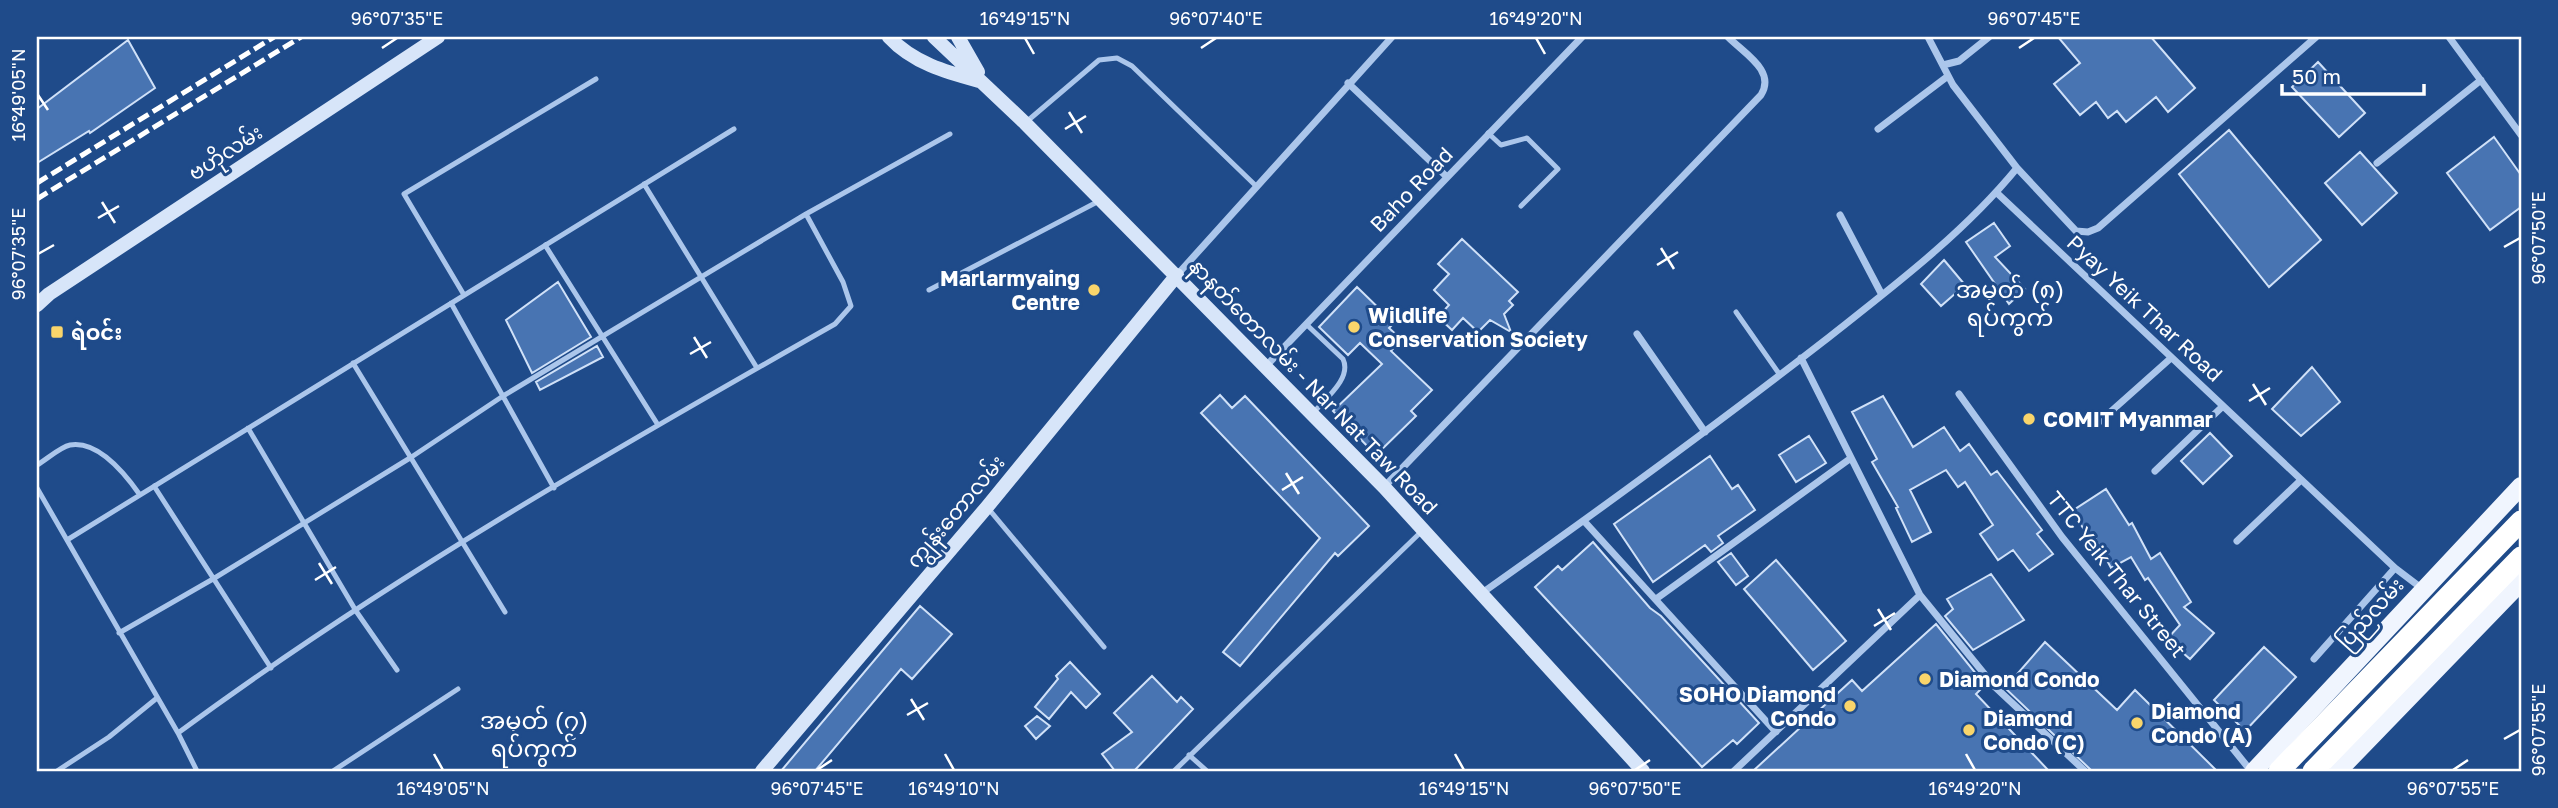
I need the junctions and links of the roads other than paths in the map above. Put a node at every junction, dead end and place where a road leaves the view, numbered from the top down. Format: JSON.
{"nodes":[{"id":1,"x":438,"y":37,"type":"edge"},
{"id":2,"x":889,"y":37,"type":"edge"},
{"id":3,"x":958,"y":37,"type":"edge"},
{"id":4,"x":1392,"y":37,"type":"edge"},
{"id":5,"x":1581,"y":37,"type":"edge"},
{"id":6,"x":1728,"y":37,"type":"edge"},
{"id":7,"x":1928,"y":37,"type":"edge"},
{"id":8,"x":1989,"y":37,"type":"edge"},
{"id":9,"x":2316,"y":37,"type":"edge"},
{"id":10,"x":2449,"y":37,"type":"edge"},
{"id":11,"x":937,"y":40,"type":"edge"},
{"id":12,"x":1943,"y":65,"type":"junction"},
{"id":13,"x":1948,"y":76,"type":"junction"},
{"id":14,"x":596,"y":79,"type":"dead end"},
{"id":15,"x":2481,"y":80,"type":"junction"},
{"id":16,"x":984,"y":82,"type":"junction"},
{"id":17,"x":1348,"y":83,"type":"junction"},
{"id":18,"x":1025,"y":123,"type":"junction"},
{"id":19,"x":2519,"y":126,"type":"edge"},
{"id":20,"x":734,"y":128,"type":"dead end"},
{"id":21,"x":1878,"y":129,"type":"dead end"},
{"id":22,"x":1488,"y":133,"type":"junction"},
{"id":23,"x":950,"y":134,"type":"dead end"},
{"id":24,"x":2521,"y":135,"type":"edge"},
{"id":25,"x":2377,"y":163,"type":"dead end"},
{"id":26,"x":2017,"y":168,"type":"junction"},
{"id":27,"x":1447,"y":177,"type":"junction"},
{"id":28,"x":644,"y":184,"type":"junction"},
{"id":29,"x":1255,"y":185,"type":"junction"},
{"id":30,"x":1997,"y":193,"type":"junction"},
{"id":31,"x":1101,"y":200,"type":"junction"},
{"id":32,"x":1521,"y":206,"type":"dead end"},
{"id":33,"x":806,"y":215,"type":"junction"},
{"id":34,"x":1840,"y":215,"type":"dead end"},
{"id":35,"x":544,"y":245,"type":"junction"},
{"id":36,"x":1177,"y":275,"type":"junction"},
{"id":37,"x":701,"y":276,"type":"junction"},
{"id":38,"x":929,"y":290,"type":"dead end"},
{"id":39,"x":464,"y":295,"type":"junction"},
{"id":40,"x":1882,"y":295,"type":"junction"},
{"id":41,"x":451,"y":303,"type":"junction"},
{"id":42,"x":37,"y":305,"type":"edge"},
{"id":43,"x":1736,"y":312,"type":"dead end"},
{"id":44,"x":1306,"y":324,"type":"junction"},
{"id":45,"x":1637,"y":334,"type":"dead end"},
{"id":46,"x":603,"y":337,"type":"junction"},
{"id":47,"x":2171,"y":358,"type":"junction"},
{"id":48,"x":1801,"y":359,"type":"junction"},
{"id":49,"x":353,"y":363,"type":"junction"},
{"id":50,"x":1266,"y":366,"type":"junction"},
{"id":51,"x":757,"y":368,"type":"junction"},
{"id":52,"x":1780,"y":374,"type":"junction"},
{"id":53,"x":1959,"y":394,"type":"dead end"},
{"id":54,"x":502,"y":396,"type":"junction"},
{"id":55,"x":2223,"y":406,"type":"junction"},
{"id":56,"x":1312,"y":413,"type":"junction"},
{"id":57,"x":2098,"y":423,"type":"dead end"},
{"id":58,"x":658,"y":425,"type":"junction"},
{"id":59,"x":247,"y":428,"type":"junction"},
{"id":60,"x":1705,"y":432,"type":"junction"},
{"id":61,"x":1851,"y":457,"type":"junction"},
{"id":62,"x":410,"y":458,"type":"junction"},
{"id":63,"x":37,"y":465,"type":"edge"},
{"id":64,"x":2155,"y":471,"type":"dead end"},
{"id":65,"x":2301,"y":480,"type":"junction"},
{"id":66,"x":154,"y":486,"type":"junction"},
{"id":67,"x":2521,"y":486,"type":"edge"},
{"id":68,"x":1384,"y":487,"type":"junction"},
{"id":69,"x":37,"y":488,"type":"edge"},
{"id":70,"x":554,"y":488,"type":"junction"},
{"id":71,"x":140,"y":495,"type":"junction"},
{"id":72,"x":987,"y":507,"type":"junction"},
{"id":73,"x":1584,"y":521,"type":"junction"},
{"id":74,"x":2521,"y":522,"type":"edge"},
{"id":75,"x":304,"y":523,"type":"junction"},
{"id":76,"x":1424,"y":529,"type":"junction"},
{"id":77,"x":66,"y":540,"type":"junction"},
{"id":78,"x":2237,"y":541,"type":"dead end"},
{"id":79,"x":462,"y":544,"type":"junction"},
{"id":80,"x":2521,"y":557,"type":"edge"},
{"id":81,"x":2395,"y":568,"type":"junction"},
{"id":82,"x":213,"y":579,"type":"junction"},
{"id":83,"x":2521,"y":582,"type":"edge"},
{"id":84,"x":2424,"y":590,"type":"junction"},
{"id":85,"x":1482,"y":593,"type":"junction"},
{"id":86,"x":1920,"y":595,"type":"junction"},
{"id":87,"x":1656,"y":599,"type":"junction"},
{"id":88,"x":356,"y":611,"type":"junction"},
{"id":89,"x":505,"y":612,"type":"dead end"},
{"id":90,"x":119,"y":633,"type":"junction"},
{"id":91,"x":1104,"y":647,"type":"dead end"},
{"id":92,"x":2314,"y":659,"type":"dead end"},
{"id":93,"x":271,"y":668,"type":"junction"},
{"id":94,"x":397,"y":670,"type":"dead end"},
{"id":95,"x":458,"y":689,"type":"dead end"},
{"id":96,"x":157,"y":698,"type":"junction"},
{"id":97,"x":1776,"y":732,"type":"junction"},
{"id":98,"x":178,"y":733,"type":"junction"},
{"id":99,"x":1188,"y":755,"type":"junction"},
{"id":100,"x":57,"y":771,"type":"edge"},
{"id":101,"x":198,"y":771,"type":"edge"},
{"id":102,"x":333,"y":771,"type":"edge"},
{"id":103,"x":762,"y":771,"type":"edge"},
{"id":104,"x":1174,"y":771,"type":"edge"},
{"id":105,"x":1207,"y":771,"type":"edge"},
{"id":106,"x":1643,"y":771,"type":"edge"},
{"id":107,"x":1734,"y":771,"type":"edge"},
{"id":108,"x":2085,"y":771,"type":"edge"},
{"id":109,"x":2253,"y":771,"type":"edge"},
{"id":110,"x":2279,"y":771,"type":"edge"},
{"id":111,"x":2313,"y":771,"type":"edge"},
{"id":112,"x":2338,"y":771,"type":"edge"}],
"edges":[{"from":1,"to":42,"type":"main road","name":"ဗဟိုလမ်း"},
{"from":2,"to":16,"type":"main road"},
{"from":3,"to":16,"type":"main road"},
{"from":4,"to":17,"type":"street"},
{"from":5,"to":22,"type":"street","name":"Baho Road"},
{"from":6,"to":68,"type":"street"},
{"from":7,"to":12,"type":"street"},
{"from":8,"to":12,"type":"street"},
{"from":9,"to":26,"type":"street"},
{"from":10,"to":15,"type":"street"},
{"from":11,"to":16,"type":"main road","name":"နာနတ်တောလမ်း - Nar Nat Taw Road"},
{"from":12,"to":13,"type":"street"},
{"from":13,"to":21,"type":"street"},
{"from":13,"to":26,"type":"street"},
{"from":14,"to":39,"type":"lane"},
{"from":15,"to":19,"type":"street"},
{"from":15,"to":25,"type":"street"},
{"from":16,"to":18,"type":"main road","name":"နာနတ်တောလမ်း - Nar Nat Taw Road"},
{"from":17,"to":27,"type":"street"},
{"from":17,"to":29,"type":"street"},
{"from":18,"to":29,"type":"lane"},
{"from":18,"to":31,"type":"main road","name":"နာနတ်တောလမ်း - Nar Nat Taw Road"},
{"from":19,"to":24,"type":"street"},
{"from":20,"to":28,"type":"lane"},
{"from":22,"to":27,"type":"street","name":"Baho Road"},
{"from":22,"to":32,"type":"lane"},
{"from":23,"to":33,"type":"lane"},
{"from":26,"to":30,"type":"street"},
{"from":27,"to":44,"type":"street","name":"Baho Road"},
{"from":28,"to":35,"type":"lane"},
{"from":28,"to":37,"type":"lane"},
{"from":29,"to":36,"type":"street"},
{"from":30,"to":40,"type":"street"},
{"from":30,"to":47,"type":"street","name":"Pyay Yeik Thar Road"},
{"from":31,"to":36,"type":"main road","name":"နာနတ်တောလမ်း - Nar Nat Taw Road"},
{"from":31,"to":38,"type":"lane"},
{"from":33,"to":37,"type":"lane"},
{"from":33,"to":51,"type":"lane"},
{"from":34,"to":40,"type":"street"},
{"from":35,"to":39,"type":"lane"},
{"from":35,"to":46,"type":"lane"},
{"from":36,"to":50,"type":"main road","name":"နာနတ်တောလမ်း - Nar Nat Taw Road"},
{"from":36,"to":72,"type":"main road","name":"ကျွန်းတောလမ်း"},
{"from":37,"to":46,"type":"lane"},
{"from":37,"to":51,"type":"lane"},
{"from":39,"to":41,"type":"lane"},
{"from":40,"to":48,"type":"street"},
{"from":41,"to":49,"type":"lane"},
{"from":41,"to":54,"type":"lane"},
{"from":43,"to":52,"type":"lane"},
{"from":44,"to":50,"type":"street","name":"Baho Road"},
{"from":44,"to":56,"type":"lane"},
{"from":45,"to":60,"type":"street"},
{"from":46,"to":54,"type":"lane"},
{"from":46,"to":58,"type":"lane"},
{"from":47,"to":55,"type":"street","name":"Pyay Yeik Thar Road"},
{"from":47,"to":57,"type":"street"},
{"from":48,"to":52,"type":"street"},
{"from":48,"to":61,"type":"street"},
{"from":49,"to":59,"type":"lane"},
{"from":49,"to":62,"type":"lane"},
{"from":50,"to":56,"type":"main road","name":"နာနတ်တောလမ်း - Nar Nat Taw Road"},
{"from":51,"to":58,"type":"lane"},
{"from":52,"to":60,"type":"street"},
{"from":53,"to":109,"type":"street","name":"TTC Yeik Thar Street"},
{"from":54,"to":62,"type":"lane"},
{"from":54,"to":70,"type":"lane"},
{"from":55,"to":64,"type":"street"},
{"from":55,"to":65,"type":"street","name":"Pyay Yeik Thar Road"},
{"from":56,"to":68,"type":"main road","name":"နာနတ်တောလမ်း - Nar Nat Taw Road"},
{"from":58,"to":70,"type":"lane"},
{"from":59,"to":66,"type":"lane"},
{"from":59,"to":75,"type":"lane"},
{"from":60,"to":73,"type":"street"},
{"from":61,"to":86,"type":"street"},
{"from":61,"to":87,"type":"street"},
{"from":62,"to":75,"type":"lane"},
{"from":62,"to":79,"type":"lane"},
{"from":63,"to":71,"type":"lane"},
{"from":65,"to":78,"type":"street"},
{"from":65,"to":81,"type":"street","name":"Pyay Yeik Thar Road"},
{"from":66,"to":71,"type":"lane"},
{"from":66,"to":82,"type":"lane"},
{"from":67,"to":84,"type":"main road","name":"ပြည်လမ်း"},
{"from":68,"to":76,"type":"main road","name":"နာနတ်တောလမ်း - Nar Nat Taw Road"},
{"from":69,"to":77,"type":"lane"},
{"from":70,"to":79,"type":"lane"},
{"from":71,"to":77,"type":"lane"},
{"from":72,"to":91,"type":"lane"},
{"from":72,"to":103,"type":"main road","name":"ကျွန်းတောလမ်း"},
{"from":73,"to":85,"type":"street"},
{"from":73,"to":87,"type":"street"},
{"from":74,"to":110,"type":"highway"},
{"from":75,"to":82,"type":"lane"},
{"from":75,"to":88,"type":"lane"},
{"from":76,"to":85,"type":"main road","name":"နာနတ်တောလမ်း - Nar Nat Taw Road"},
{"from":76,"to":99,"type":"lane"},
{"from":77,"to":90,"type":"lane"},
{"from":79,"to":88,"type":"lane"},
{"from":79,"to":89,"type":"lane"},
{"from":80,"to":111,"type":"highway"},
{"from":81,"to":84,"type":"street","name":"Pyay Yeik Thar Road"},
{"from":81,"to":92,"type":"street"},
{"from":82,"to":90,"type":"lane"},
{"from":82,"to":93,"type":"lane"},
{"from":83,"to":112,"type":"main road"},
{"from":84,"to":109,"type":"main road","name":"ပြည်လမ်း"},
{"from":85,"to":106,"type":"main road","name":"နာနတ်တောလမ်း - Nar Nat Taw Road"},
{"from":86,"to":97,"type":"street"},
{"from":86,"to":108,"type":"street"},
{"from":87,"to":97,"type":"street"},
{"from":88,"to":93,"type":"lane"},
{"from":88,"to":94,"type":"lane"},
{"from":90,"to":96,"type":"lane"},
{"from":93,"to":98,"type":"lane"},
{"from":95,"to":102,"type":"lane"},
{"from":96,"to":98,"type":"lane"},
{"from":96,"to":100,"type":"lane"},
{"from":97,"to":107,"type":"street"},
{"from":98,"to":101,"type":"lane"},
{"from":99,"to":104,"type":"lane"},
{"from":99,"to":105,"type":"lane"}]}
